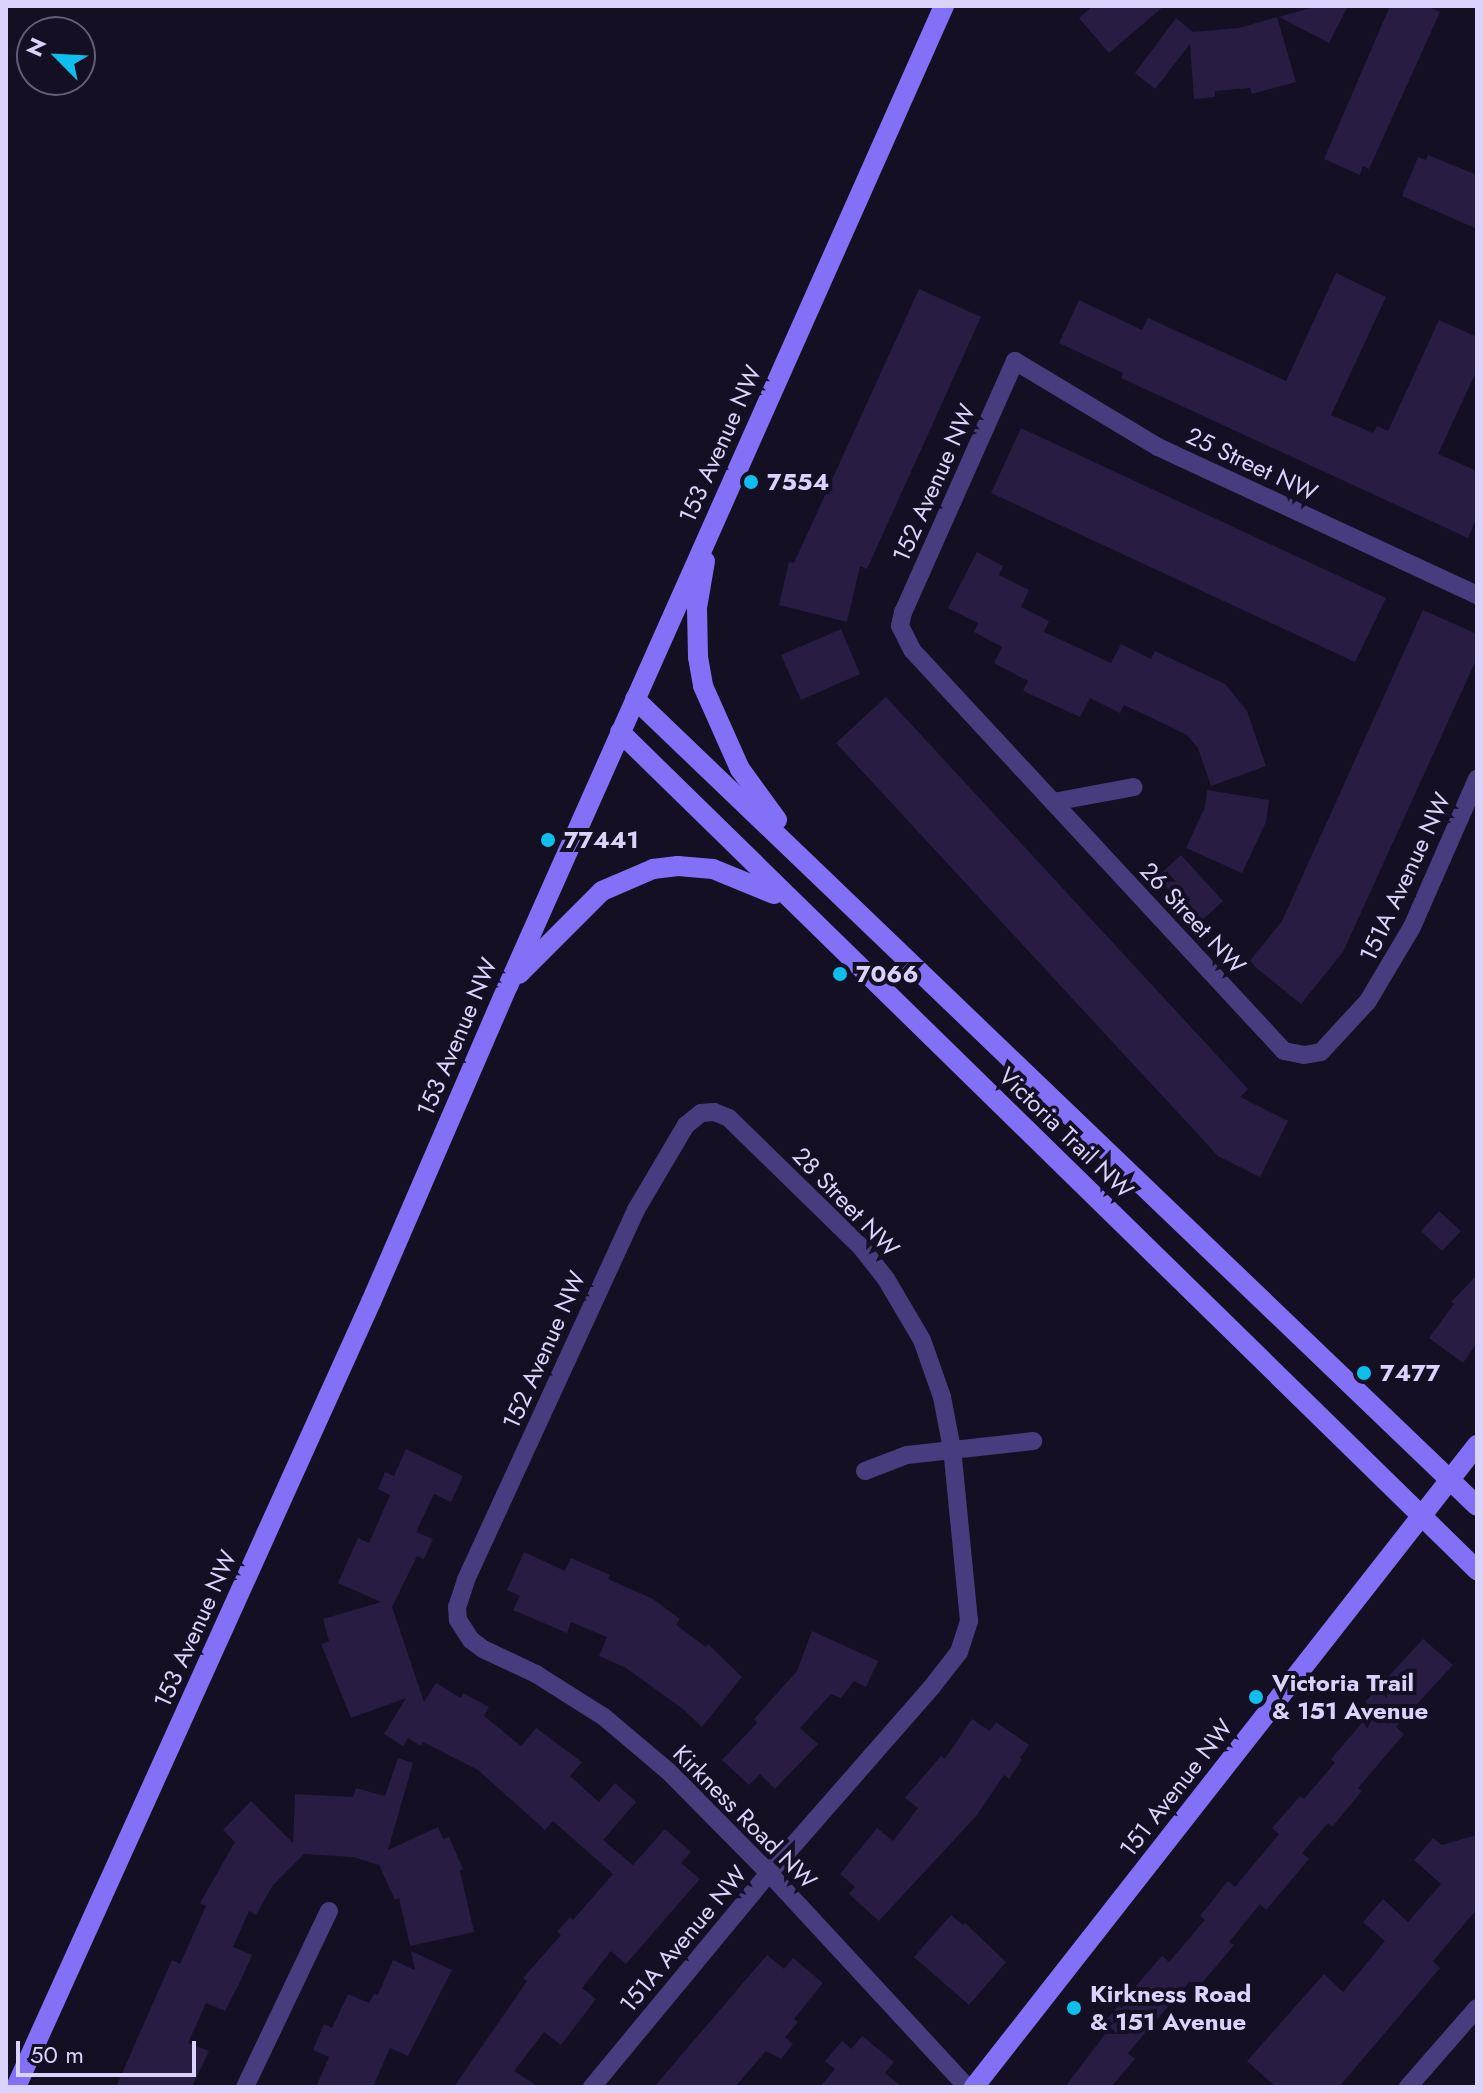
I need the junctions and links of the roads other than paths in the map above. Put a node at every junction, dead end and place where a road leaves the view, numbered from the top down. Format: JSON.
{"nodes":[{"id":1,"x":944,"y":6,"type":"edge"},
{"id":2,"x":1015,"y":361,"type":"joint"},
{"id":3,"x":712,"y":526,"type":"junction"},
{"id":4,"x":1477,"y":595,"type":"edge"},
{"id":5,"x":900,"y":626,"type":"joint"},
{"id":6,"x":635,"y":699,"type":"junction"},
{"id":7,"x":620,"y":732,"type":"junction"},
{"id":8,"x":1477,"y":779,"type":"edge"},
{"id":9,"x":1134,"y":787,"type":"dead end"},
{"id":10,"x":1053,"y":802,"type":"junction"},
{"id":11,"x":821,"y":877,"type":"junction"},
{"id":12,"x":793,"y":904,"type":"junction"},
{"id":13,"x":508,"y":986,"type":"junction"},
{"id":14,"x":1304,"y":1055,"type":"joint"},
{"id":15,"x":701,"y":1113,"type":"joint"},
{"id":16,"x":1033,"y":1441,"type":"dead end"},
{"id":17,"x":1477,"y":1445,"type":"edge"},
{"id":18,"x":952,"y":1449,"type":"junction"},
{"id":19,"x":865,"y":1471,"type":"dead end"},
{"id":20,"x":1451,"y":1480,"type":"junction"},
{"id":21,"x":1477,"y":1506,"type":"edge"},
{"id":22,"x":1422,"y":1517,"type":"junction"},
{"id":23,"x":1477,"y":1570,"type":"edge"},
{"id":24,"x":458,"y":1620,"type":"joint"},
{"id":25,"x":965,"y":1637,"type":"joint"},
{"id":26,"x":769,"y":1873,"type":"junction"},
{"id":27,"x":329,"y":1911,"type":"dead end"},
{"id":28,"x":1477,"y":2008,"type":"edge"},
{"id":29,"x":16,"y":2087,"type":"edge"},
{"id":30,"x":245,"y":2087,"type":"edge"},
{"id":31,"x":592,"y":2087,"type":"edge"},
{"id":32,"x":967,"y":2087,"type":"edge"},
{"id":33,"x":974,"y":2087,"type":"edge"},
{"id":34,"x":1408,"y":2087,"type":"edge"}],
"edges":[{"from":1,"to":3,"type":"main road","name":"153 Avenue NW"},
{"from":2,"to":4,"type":"street","name":"25 Street NW"},
{"from":2,"to":5,"type":"street","name":"152 Avenue NW"},
{"from":3,"to":6,"type":"main road","name":"153 Avenue NW"},
{"from":3,"to":11,"type":"main road"},
{"from":5,"to":10,"type":"street","name":"26 Street NW"},
{"from":6,"to":7,"type":"main road","name":"153 Avenue NW"},
{"from":6,"to":11,"type":"main road","name":"Victoria Trail NW"},
{"from":7,"to":12,"type":"main road","name":"Victoria Trail NW"},
{"from":7,"to":13,"type":"main road","name":"153 Avenue NW"},
{"from":8,"to":14,"type":"street","name":"151A Avenue NW"},
{"from":9,"to":10,"type":"street"},
{"from":10,"to":14,"type":"street","name":"26 Street NW"},
{"from":11,"to":20,"type":"main road","name":"Victoria Trail NW"},
{"from":12,"to":13,"type":"main road"},
{"from":12,"to":22,"type":"main road","name":"Victoria Trail NW"},
{"from":13,"to":29,"type":"main road","name":"153 Avenue NW"},
{"from":15,"to":18,"type":"street","name":"28 Street NW"},
{"from":15,"to":24,"type":"street","name":"152 Avenue NW"},
{"from":16,"to":18,"type":"street"},
{"from":17,"to":20,"type":"main road","name":"151 Avenue NW"},
{"from":18,"to":19,"type":"street"},
{"from":18,"to":25,"type":"street","name":"28 Street NW"},
{"from":20,"to":21,"type":"main road","name":"Victoria Trail NW"},
{"from":20,"to":22,"type":"main road","name":"151 Avenue NW"},
{"from":22,"to":23,"type":"main road","name":"Victoria Trail NW"},
{"from":22,"to":33,"type":"main road","name":"151 Avenue NW"},
{"from":24,"to":26,"type":"street","name":"Kirkness Road NW"},
{"from":25,"to":26,"type":"street","name":"151A Avenue NW"},
{"from":26,"to":31,"type":"street","name":"151A Avenue NW"},
{"from":26,"to":32,"type":"street","name":"Kirkness Road NW"},
{"from":27,"to":30,"type":"street"},
{"from":28,"to":34,"type":"street"}]}
